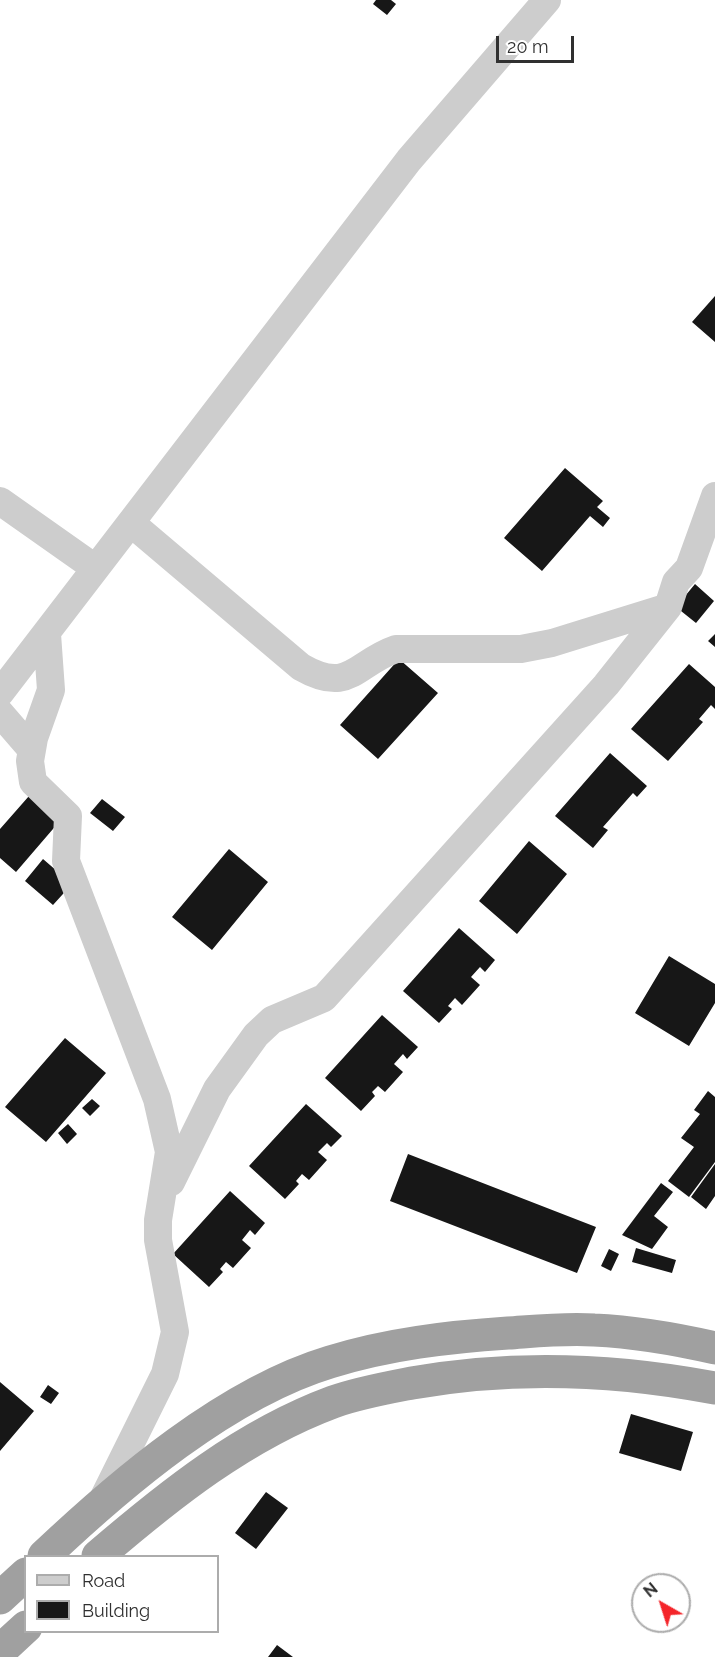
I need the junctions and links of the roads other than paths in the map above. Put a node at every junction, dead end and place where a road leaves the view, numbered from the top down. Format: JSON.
{"nodes":[{"id":1,"x":540,"y":2,"type":"edge"},
{"id":2,"x":715,"y":496,"type":"edge"},
{"id":3,"x":0,"y":501,"type":"edge"},
{"id":4,"x":131,"y":523,"type":"junction"},
{"id":5,"x":702,"y":567,"type":"edge"},
{"id":6,"x":95,"y":568,"type":"junction"},
{"id":7,"x":668,"y":607,"type":"junction"},
{"id":8,"x":47,"y":634,"type":"junction"},
{"id":9,"x":0,"y":693,"type":"edge"},
{"id":10,"x":0,"y":714,"type":"edge"},
{"id":11,"x":32,"y":750,"type":"junction"},
{"id":12,"x":162,"y":1200,"type":"junction"},
{"id":13,"x":715,"y":1348,"type":"edge"},
{"id":14,"x":715,"y":1388,"type":"edge"},
{"id":15,"x":99,"y":1507,"type":"junction"},
{"id":16,"x":46,"y":1555,"type":"edge"},
{"id":17,"x":101,"y":1555,"type":"edge"},
{"id":18,"x":24,"y":1576,"type":"edge"},
{"id":19,"x":0,"y":1598,"type":"edge"},
{"id":20,"x":24,"y":1629,"type":"edge"},
{"id":21,"x":0,"y":1651,"type":"edge"}],
"edges":[{"from":1,"to":4,"type":"street"},
{"from":2,"to":5,"type":"street"},
{"from":3,"to":6,"type":"street"},
{"from":4,"to":6,"type":"street"},
{"from":4,"to":7,"type":"street"},
{"from":5,"to":7,"type":"street"},
{"from":6,"to":8,"type":"street"},
{"from":7,"to":12,"type":"street"},
{"from":8,"to":9,"type":"street"},
{"from":8,"to":11,"type":"street"},
{"from":10,"to":11,"type":"street"},
{"from":11,"to":12,"type":"street"},
{"from":12,"to":15,"type":"street"},
{"from":13,"to":15,"type":"highway"},
{"from":14,"to":17,"type":"highway"},
{"from":15,"to":16,"type":"highway"},
{"from":18,"to":19,"type":"highway"},
{"from":20,"to":21,"type":"highway"}]}
